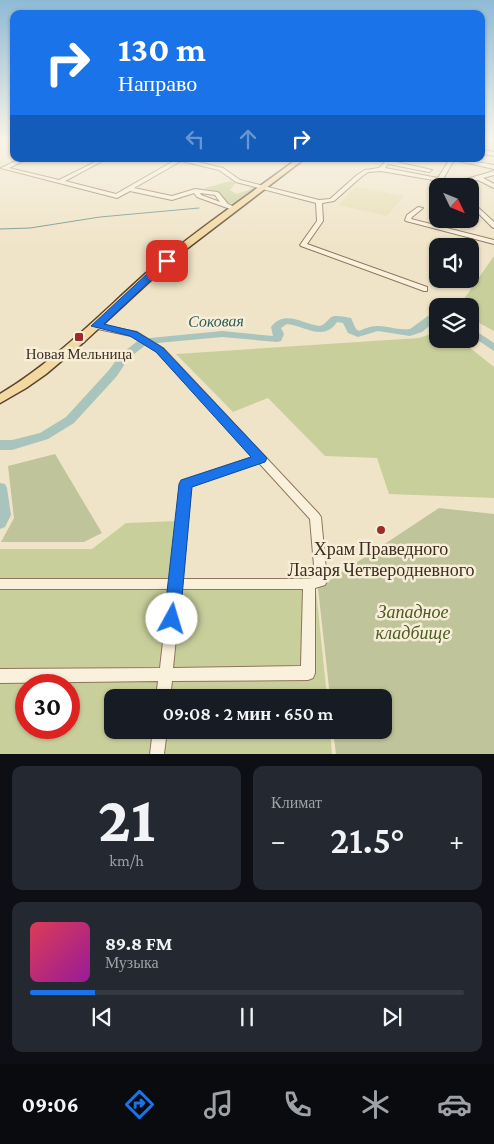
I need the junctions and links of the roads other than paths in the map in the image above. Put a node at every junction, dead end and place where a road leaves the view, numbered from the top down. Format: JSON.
{"nodes":[{"id":1,"x":29,"y":174,"type":"edge"},
{"id":2,"x":75,"y":174,"type":"edge"},
{"id":3,"x":154,"y":174,"type":"edge"},
{"id":4,"x":228,"y":174,"type":"edge"},
{"id":5,"x":281,"y":174,"type":"edge"},
{"id":6,"x":363,"y":174,"type":"edge"},
{"id":7,"x":409,"y":174,"type":"edge"},
{"id":8,"x":490,"y":174,"type":"edge"},
{"id":9,"x":429,"y":178,"type":"edge"},
{"id":10,"x":479,"y":178,"type":"joint"},
{"id":11,"x":60,"y":182,"type":"junction"},
{"id":12,"x":494,"y":186,"type":"edge"},
{"id":13,"x":264,"y":187,"type":"junction"},
{"id":14,"x":129,"y":189,"type":"junction"},
{"id":15,"x":319,"y":202,"type":"junction"},
{"id":16,"x":420,"y":208,"type":"dead end"},
{"id":17,"x":235,"y":209,"type":"junction"},
{"id":18,"x":479,"y":211,"type":"edge"},
{"id":19,"x":494,"y":226,"type":"edge"},
{"id":20,"x":494,"y":242,"type":"edge"},
{"id":21,"x":424,"y":289,"type":"dead end"},
{"id":22,"x":96,"y":326,"type":"junction"},
{"id":23,"x":0,"y":399,"type":"edge"},
{"id":24,"x":261,"y":458,"type":"junction"},
{"id":25,"x":176,"y":583,"type":"junction"},
{"id":26,"x":0,"y":584,"type":"edge"},
{"id":27,"x":309,"y":584,"type":"junction"},
{"id":28,"x":166,"y":673,"type":"junction"},
{"id":29,"x":0,"y":676,"type":"edge"},
{"id":30,"x":164,"y":689,"type":"edge"},
{"id":31,"x":159,"y":739,"type":"edge"},
{"id":32,"x":157,"y":754,"type":"edge"}],
"edges":[{"from":1,"to":11,"type":"street"},
{"from":2,"to":11,"type":"street"},
{"from":3,"to":14,"type":"street"},
{"from":4,"to":13,"type":"street"},
{"from":5,"to":13,"type":"main road"},
{"from":6,"to":15,"type":"street"},
{"from":7,"to":9,"type":"street"},
{"from":8,"to":10,"type":"street"},
{"from":10,"to":12,"type":"street"},
{"from":11,"to":14,"type":"street"},
{"from":13,"to":15,"type":"street"},
{"from":13,"to":17,"type":"main road"},
{"from":14,"to":17,"type":"street"},
{"from":15,"to":21,"type":"street"},
{"from":16,"to":20,"type":"street"},
{"from":17,"to":22,"type":"main road"},
{"from":18,"to":19,"type":"street"},
{"from":22,"to":23,"type":"main road"},
{"from":22,"to":24,"type":"street"},
{"from":24,"to":25,"type":"street"},
{"from":24,"to":27,"type":"street"},
{"from":25,"to":26,"type":"street"},
{"from":25,"to":27,"type":"street"},
{"from":25,"to":28,"type":"street"},
{"from":27,"to":28,"type":"street"},
{"from":28,"to":29,"type":"street"},
{"from":28,"to":30,"type":"street"},
{"from":31,"to":32,"type":"street"}]}
